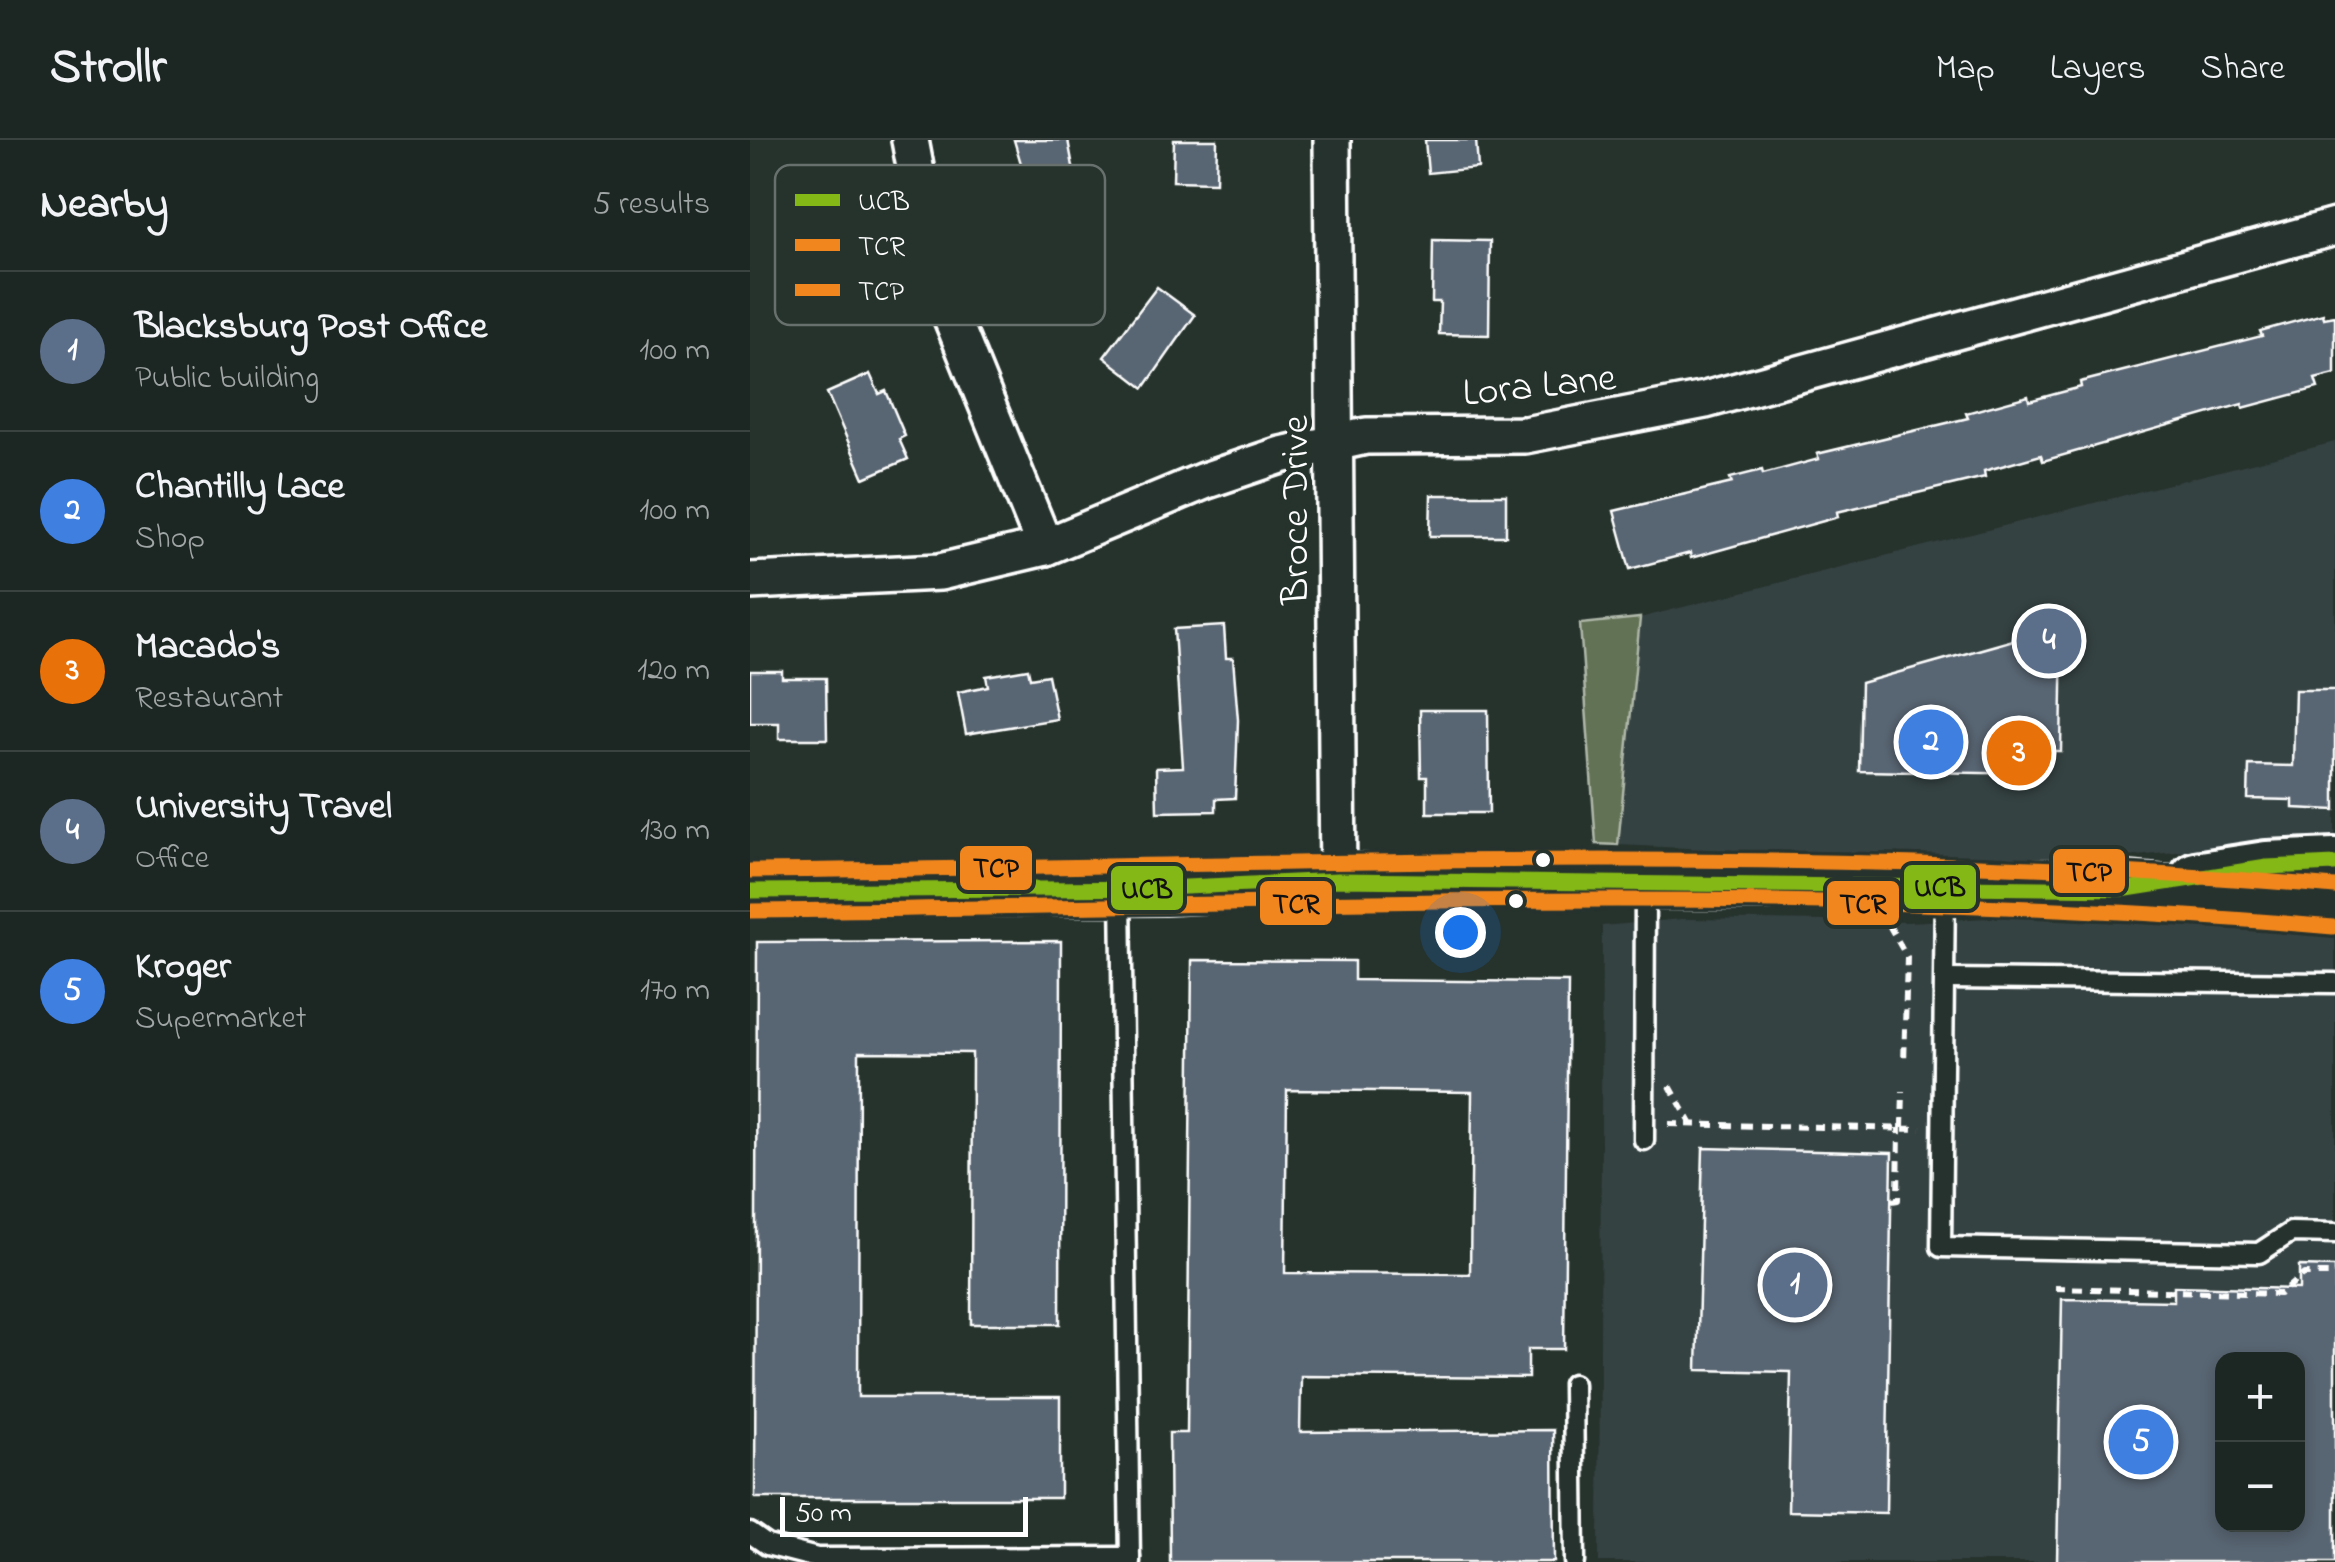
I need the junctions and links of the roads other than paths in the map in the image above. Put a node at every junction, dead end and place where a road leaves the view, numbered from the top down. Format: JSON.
{"nodes":[{"id":1,"x":910,"y":140,"type":"edge"},
{"id":2,"x":1332,"y":140,"type":"edge"},
{"id":3,"x":914,"y":165,"type":"edge"},
{"id":4,"x":2335,"y":226,"type":"edge"},
{"id":5,"x":955,"y":325,"type":"edge"},
{"id":6,"x":1335,"y":443,"type":"junction"},
{"id":7,"x":1045,"y":547,"type":"junction"},
{"id":8,"x":750,"y":581,"type":"edge"},
{"id":9,"x":2335,"y":864,"type":"edge"},
{"id":10,"x":1338,"y":880,"type":"junction"},
{"id":11,"x":1645,"y":882,"type":"junction"},
{"id":12,"x":1945,"y":884,"type":"junction"},
{"id":13,"x":1121,"y":886,"type":"junction"},
{"id":14,"x":2126,"y":889,"type":"junction"},
{"id":15,"x":750,"y":891,"type":"edge"},
{"id":16,"x":2335,"y":907,"type":"edge"},
{"id":17,"x":1946,"y":979,"type":"junction"},
{"id":18,"x":2335,"y":982,"type":"edge"},
{"id":19,"x":1644,"y":1132,"type":"road end"},
{"id":20,"x":2335,"y":1233,"type":"edge"},
{"id":21,"x":1573,"y":1384,"type":"dead end"},
{"id":22,"x":750,"y":1534,"type":"edge"},
{"id":23,"x":1130,"y":1560,"type":"edge"},
{"id":24,"x":1575,"y":1562,"type":"edge"}],
"edges":[{"from":1,"to":3,"type":"street"},
{"from":2,"to":6,"type":"street","name":"Broce Drive"},
{"from":4,"to":6,"type":"street","name":"Lora Lane"},
{"from":5,"to":7,"type":"street"},
{"from":6,"to":7,"type":"street","name":"Lora Lane"},
{"from":6,"to":10,"type":"street","name":"Broce Drive"},
{"from":7,"to":8,"type":"street","name":"Lora Lane"},
{"from":9,"to":14,"type":"main road"},
{"from":10,"to":11,"type":"main road"},
{"from":10,"to":13,"type":"main road"},
{"from":11,"to":12,"type":"main road"},
{"from":11,"to":19,"type":"lane"},
{"from":12,"to":14,"type":"main road"},
{"from":12,"to":17,"type":"lane"},
{"from":13,"to":15,"type":"main road"},
{"from":13,"to":23,"type":"lane"},
{"from":14,"to":16,"type":"main road"},
{"from":17,"to":18,"type":"lane"},
{"from":17,"to":20,"type":"lane"},
{"from":21,"to":24,"type":"lane"},
{"from":22,"to":23,"type":"lane"}]}
